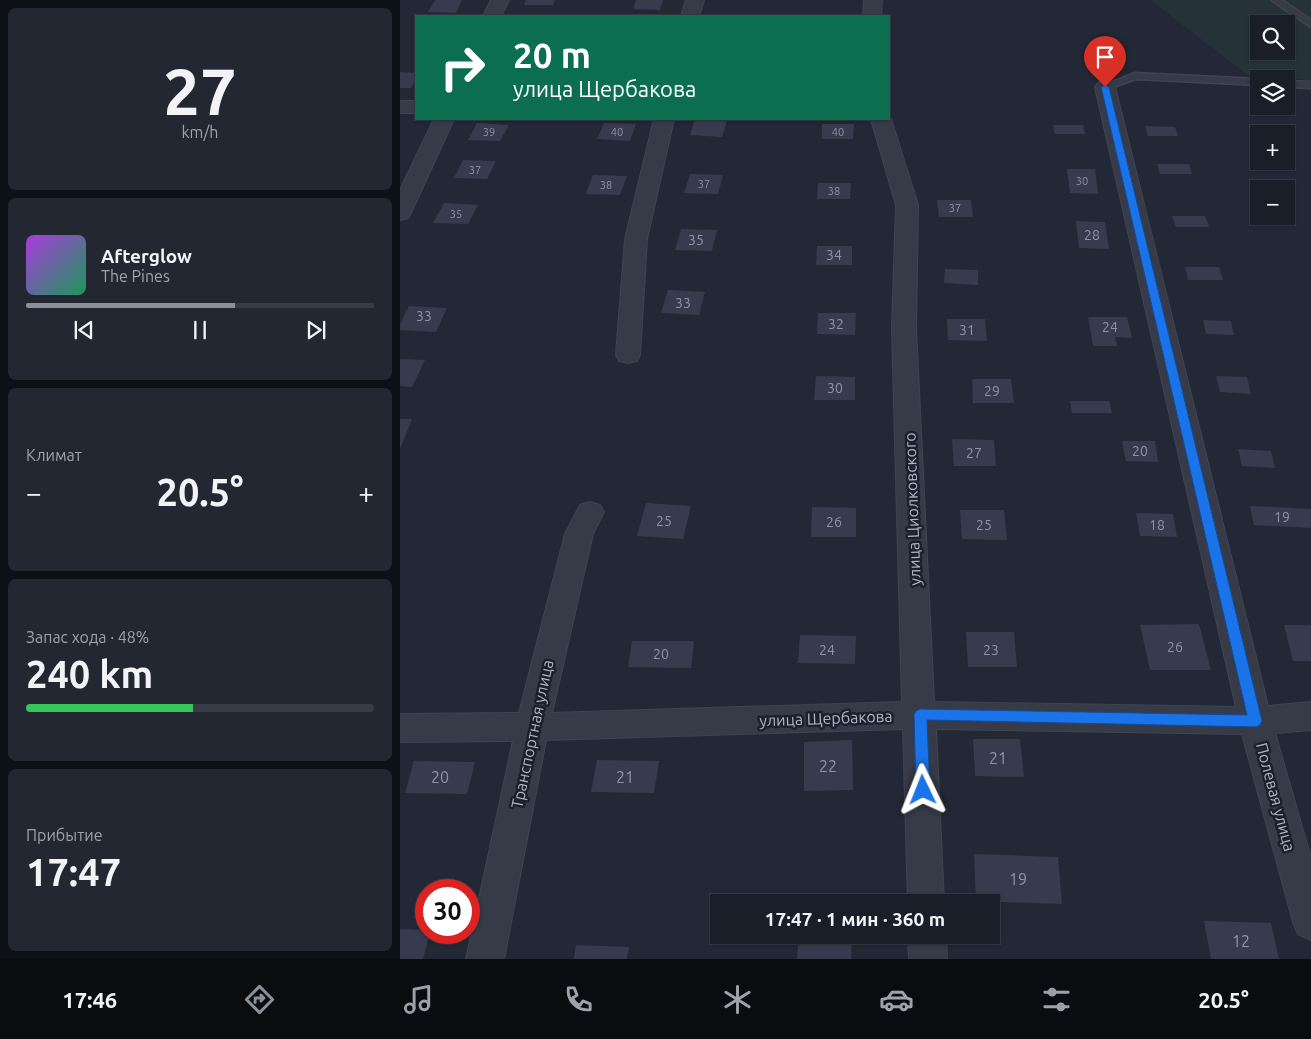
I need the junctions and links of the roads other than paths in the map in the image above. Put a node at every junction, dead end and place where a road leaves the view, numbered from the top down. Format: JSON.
{"nodes":[{"id":1,"x":500,"y":0,"type":"edge"},
{"id":2,"x":695,"y":0,"type":"edge"},
{"id":3,"x":873,"y":0,"type":"edge"},
{"id":4,"x":1276,"y":0,"type":"edge"},
{"id":5,"x":492,"y":15,"type":"edge"},
{"id":6,"x":690,"y":15,"type":"edge"},
{"id":7,"x":872,"y":15,"type":"edge"},
{"id":8,"x":1311,"y":24,"type":"edge"},
{"id":9,"x":1250,"y":82,"type":"edge"},
{"id":10,"x":1295,"y":84,"type":"edge"},
{"id":11,"x":1311,"y":85,"type":"edge"},
{"id":12,"x":1105,"y":87,"type":"joint"},
{"id":13,"x":400,"y":107,"type":"edge"},
{"id":14,"x":415,"y":107,"type":"edge"},
{"id":15,"x":444,"y":120,"type":"edge"},
{"id":16,"x":664,"y":120,"type":"edge"},
{"id":17,"x":880,"y":120,"type":"edge"},
{"id":18,"x":400,"y":213,"type":"edge"},
{"id":19,"x":628,"y":356,"type":"dead end"},
{"id":20,"x":590,"y":512,"type":"dead end"},
{"id":21,"x":920,"y":714,"type":"junction"},
{"id":22,"x":1311,"y":716,"type":"edge"},
{"id":23,"x":1256,"y":721,"type":"junction"},
{"id":24,"x":532,"y":727,"type":"junction"},
{"id":25,"x":400,"y":728,"type":"edge"},
{"id":26,"x":926,"y":894,"type":"edge"},
{"id":27,"x":1311,"y":922,"type":"edge"},
{"id":28,"x":927,"y":944,"type":"edge"},
{"id":29,"x":485,"y":959,"type":"edge"},
{"id":30,"x":928,"y":959,"type":"edge"}],
"edges":[{"from":1,"to":5,"type":"street"},
{"from":2,"to":6,"type":"street"},
{"from":3,"to":7,"type":"street"},
{"from":4,"to":8,"type":"lane"},
{"from":9,"to":12,"type":"lane"},
{"from":10,"to":11,"type":"lane"},
{"from":12,"to":23,"type":"street","name":"Полевая улица"},
{"from":13,"to":14,"type":"street"},
{"from":15,"to":18,"type":"street"},
{"from":16,"to":19,"type":"street"},
{"from":17,"to":21,"type":"street","name":"улица Циолковского"},
{"from":20,"to":24,"type":"street","name":"Транспортная улица"},
{"from":21,"to":23,"type":"street","name":"улица Щербакова"},
{"from":21,"to":24,"type":"street","name":"улица Щербакова"},
{"from":21,"to":26,"type":"street","name":"улица Циолковского"},
{"from":22,"to":23,"type":"street","name":"улица Щербакова"},
{"from":23,"to":27,"type":"street","name":"Полевая улица"},
{"from":24,"to":25,"type":"street","name":"улица Щербакова"},
{"from":24,"to":29,"type":"street","name":"Транспортная улица"},
{"from":28,"to":30,"type":"street"}]}
